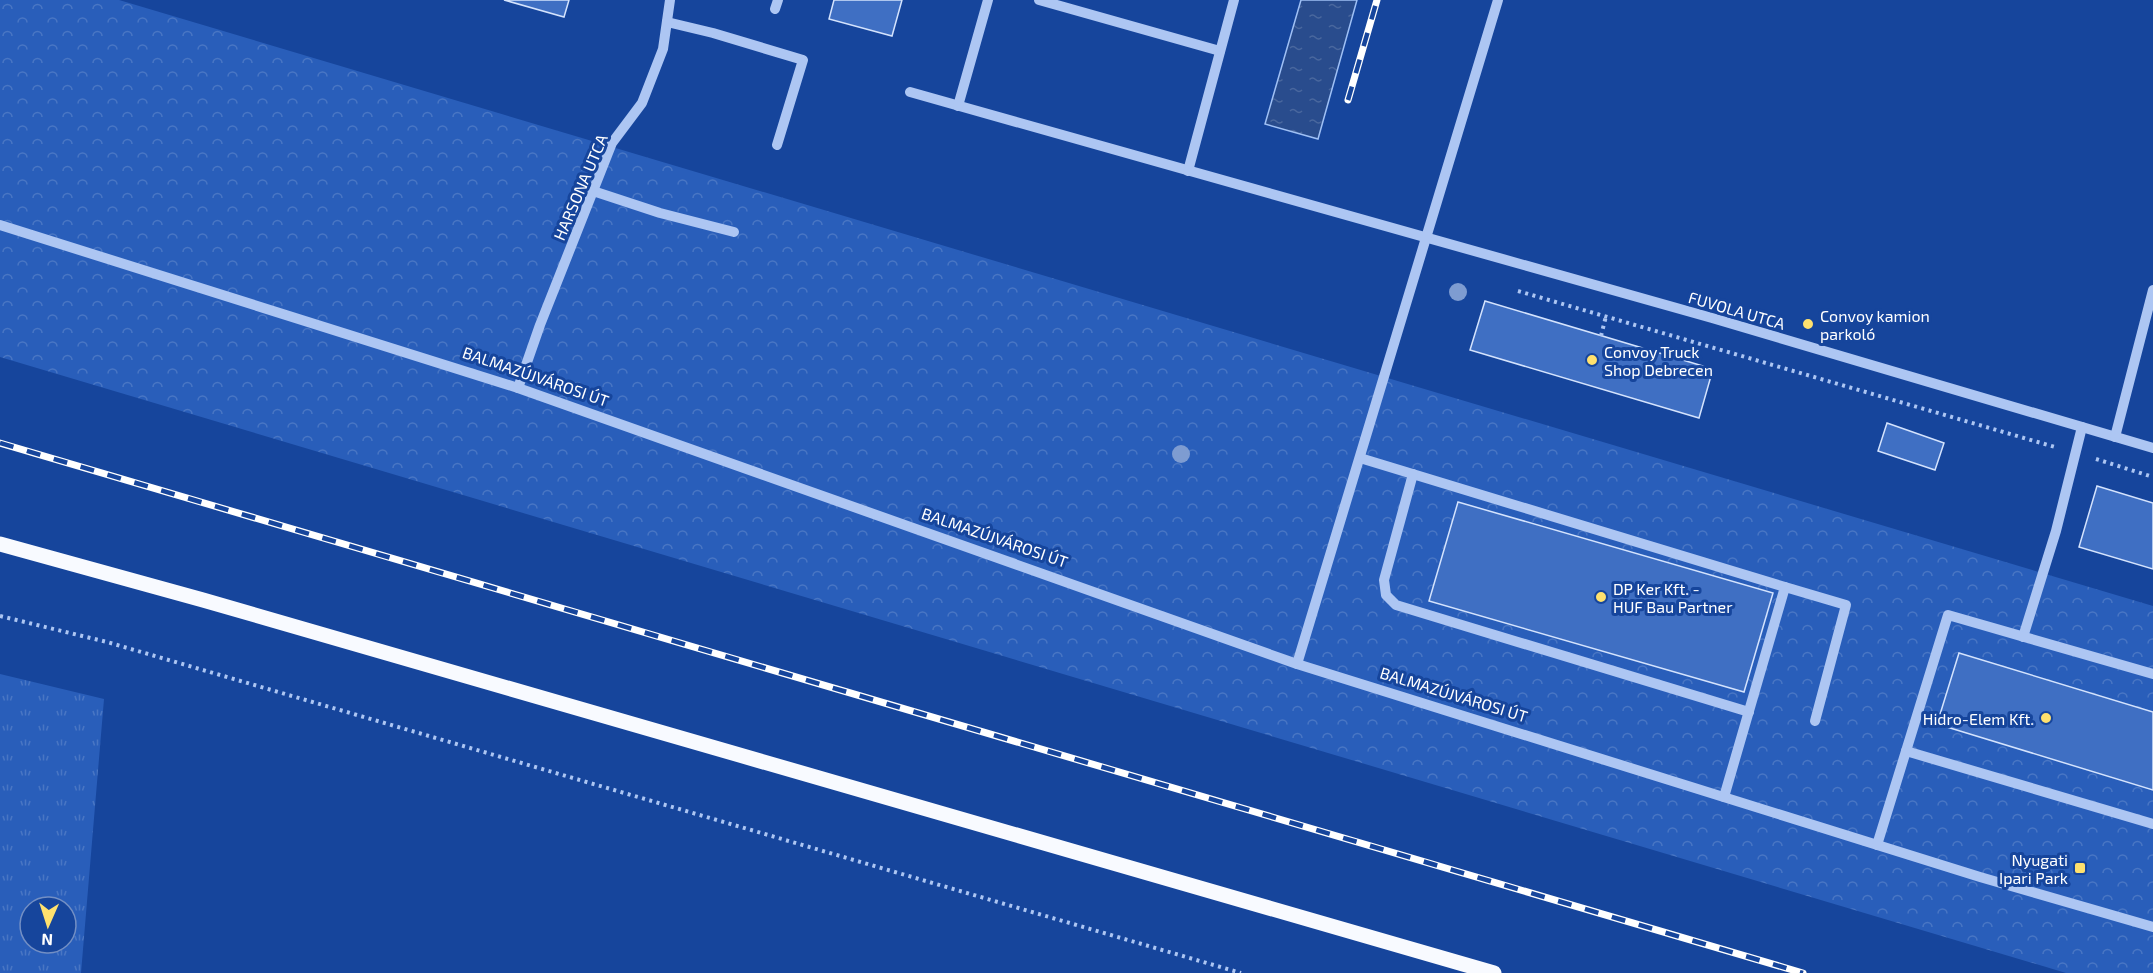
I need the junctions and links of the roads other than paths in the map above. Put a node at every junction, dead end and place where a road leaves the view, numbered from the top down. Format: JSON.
{"nodes":[{"id":1,"x":670,"y":0,"type":"edge"},
{"id":2,"x":988,"y":0,"type":"edge"},
{"id":3,"x":1039,"y":0,"type":"edge"},
{"id":4,"x":1234,"y":0,"type":"edge"},
{"id":5,"x":1498,"y":0,"type":"edge"},
{"id":6,"x":667,"y":22,"type":"junction"},
{"id":7,"x":1220,"y":51,"type":"junction"},
{"id":8,"x":910,"y":92,"type":"dead end"},
{"id":9,"x":958,"y":106,"type":"junction"},
{"id":10,"x":777,"y":145,"type":"dead end"},
{"id":11,"x":1188,"y":171,"type":"junction"},
{"id":12,"x":593,"y":191,"type":"junction"},
{"id":13,"x":0,"y":225,"type":"edge"},
{"id":14,"x":734,"y":232,"type":"dead end"},
{"id":15,"x":1426,"y":238,"type":"junction"},
{"id":16,"x":2153,"y":291,"type":"edge"},
{"id":17,"x":518,"y":388,"type":"junction"},
{"id":18,"x":2082,"y":427,"type":"junction"},
{"id":19,"x":2115,"y":437,"type":"junction"},
{"id":20,"x":2153,"y":448,"type":"edge"},
{"id":21,"x":1359,"y":458,"type":"junction"},
{"id":22,"x":1413,"y":474,"type":"junction"},
{"id":23,"x":0,"y":544,"type":"edge"},
{"id":24,"x":1785,"y":587,"type":"junction"},
{"id":25,"x":2023,"y":637,"type":"junction"},
{"id":26,"x":1297,"y":664,"type":"junction"},
{"id":27,"x":2153,"y":674,"type":"edge"},
{"id":28,"x":1749,"y":712,"type":"junction"},
{"id":29,"x":1815,"y":721,"type":"dead end"},
{"id":30,"x":1906,"y":751,"type":"junction"},
{"id":31,"x":1725,"y":797,"type":"junction"},
{"id":32,"x":2153,"y":824,"type":"edge"},
{"id":33,"x":1877,"y":845,"type":"junction"},
{"id":34,"x":2153,"y":927,"type":"edge"},
{"id":35,"x":1494,"y":973,"type":"edge"}],
"edges":[{"from":1,"to":6,"type":"street","name":"HARSONA UTCA"},
{"from":2,"to":9,"type":"street"},
{"from":3,"to":7,"type":"street"},
{"from":4,"to":7,"type":"street"},
{"from":5,"to":15,"type":"street"},
{"from":6,"to":10,"type":"street"},
{"from":6,"to":12,"type":"street","name":"HARSONA UTCA"},
{"from":7,"to":11,"type":"street"},
{"from":8,"to":9,"type":"street","name":"FUVOLA UTCA"},
{"from":9,"to":11,"type":"street","name":"FUVOLA UTCA"},
{"from":11,"to":15,"type":"street","name":"FUVOLA UTCA"},
{"from":12,"to":14,"type":"street"},
{"from":12,"to":17,"type":"street","name":"HARSONA UTCA"},
{"from":13,"to":17,"type":"street","name":"BALMAZÚJVÁROSI ÚT"},
{"from":15,"to":18,"type":"street","name":"FUVOLA UTCA"},
{"from":15,"to":21,"type":"street"},
{"from":16,"to":19,"type":"street"},
{"from":17,"to":26,"type":"street","name":"BALMAZÚJVÁROSI ÚT"},
{"from":18,"to":19,"type":"street","name":"FUVOLA UTCA"},
{"from":18,"to":25,"type":"street"},
{"from":19,"to":20,"type":"street","name":"FUVOLA UTCA"},
{"from":21,"to":22,"type":"street"},
{"from":21,"to":26,"type":"street"},
{"from":22,"to":24,"type":"street"},
{"from":22,"to":28,"type":"street"},
{"from":23,"to":35,"type":"main road"},
{"from":24,"to":28,"type":"street"},
{"from":24,"to":29,"type":"street"},
{"from":25,"to":27,"type":"street"},
{"from":25,"to":30,"type":"street"},
{"from":26,"to":31,"type":"street","name":"BALMAZÚJVÁROSI ÚT"},
{"from":28,"to":31,"type":"street"},
{"from":30,"to":32,"type":"street"},
{"from":30,"to":33,"type":"street"},
{"from":31,"to":33,"type":"street","name":"BALMAZÚJVÁROSI ÚT"},
{"from":33,"to":34,"type":"street","name":"BALMAZÚJVÁROSI ÚT"}]}
